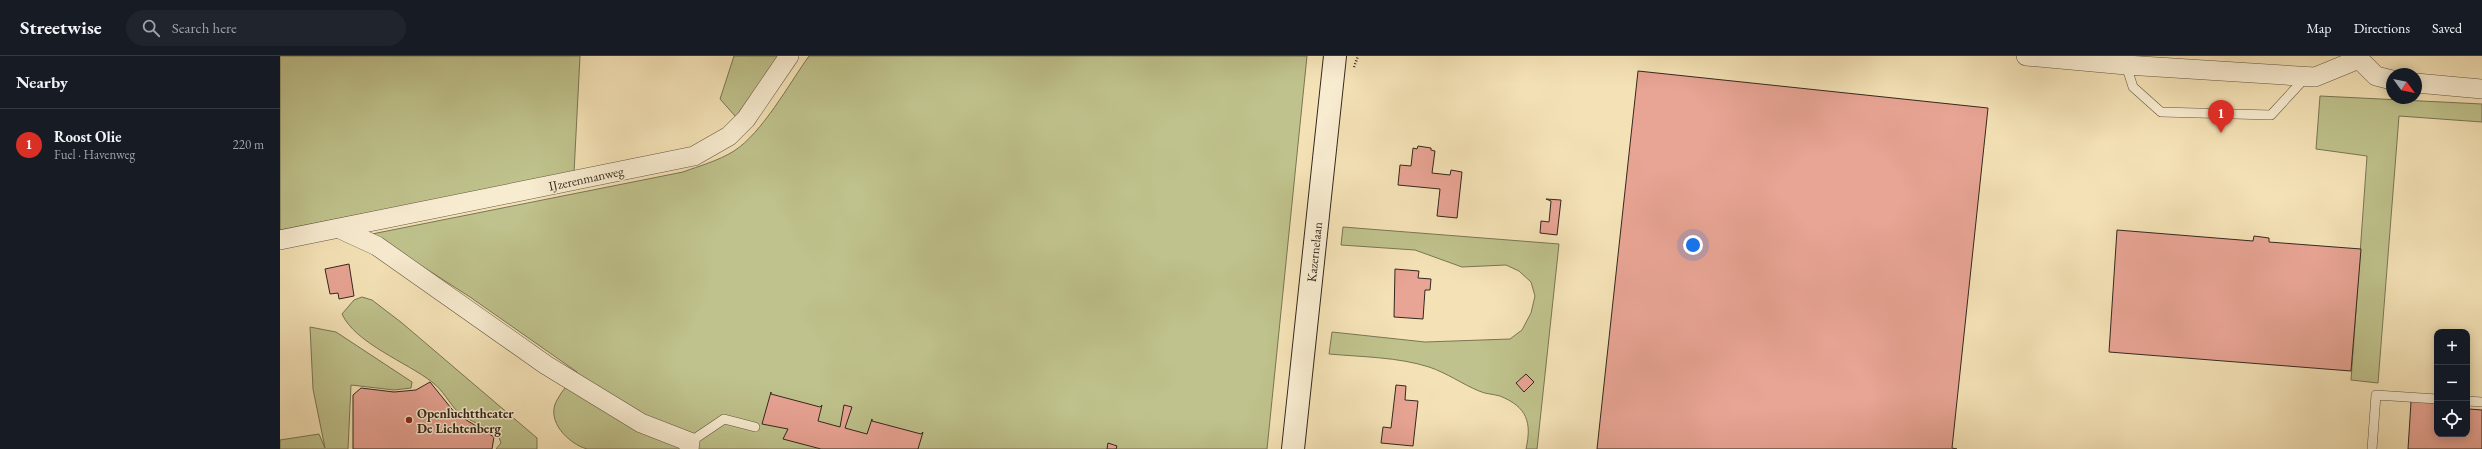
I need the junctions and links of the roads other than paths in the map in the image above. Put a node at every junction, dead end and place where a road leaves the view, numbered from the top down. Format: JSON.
{"nodes":[{"id":1,"x":789,"y":56,"type":"edge"},
{"id":2,"x":1335,"y":56,"type":"edge"},
{"id":3,"x":2026,"y":56,"type":"edge"},
{"id":4,"x":2358,"y":58,"type":"edge"},
{"id":5,"x":2126,"y":65,"type":"junction"},
{"id":6,"x":2307,"y":76,"type":"junction"},
{"id":7,"x":2386,"y":78,"type":"edge"},
{"id":8,"x":2422,"y":84,"type":"edge"},
{"id":9,"x":2482,"y":89,"type":"edge"},
{"id":10,"x":340,"y":229,"type":"junction"},
{"id":11,"x":280,"y":240,"type":"edge"},
{"id":12,"x":2434,"y":399,"type":"edge"},
{"id":13,"x":2470,"y":401,"type":"edge"},
{"id":14,"x":2482,"y":402,"type":"edge"},
{"id":15,"x":755,"y":427,"type":"dead end"},
{"id":16,"x":690,"y":445,"type":"edge"},
{"id":17,"x":1293,"y":449,"type":"edge"},
{"id":18,"x":2372,"y":449,"type":"edge"}],
"edges":[{"from":1,"to":10,"type":"street","name":"IJzerenmanweg"},
{"from":2,"to":17,"type":"street","name":"Kazernelaan"},
{"from":3,"to":5,"type":"street"},
{"from":4,"to":6,"type":"street"},
{"from":4,"to":7,"type":"street"},
{"from":5,"to":6,"type":"street"},
{"from":5,"to":6,"type":"lane"},
{"from":8,"to":9,"type":"street"},
{"from":10,"to":11,"type":"street","name":"IJzerenmanweg"},
{"from":10,"to":16,"type":"street"},
{"from":12,"to":18,"type":"lane"},
{"from":13,"to":14,"type":"lane"},
{"from":15,"to":16,"type":"lane"}]}
